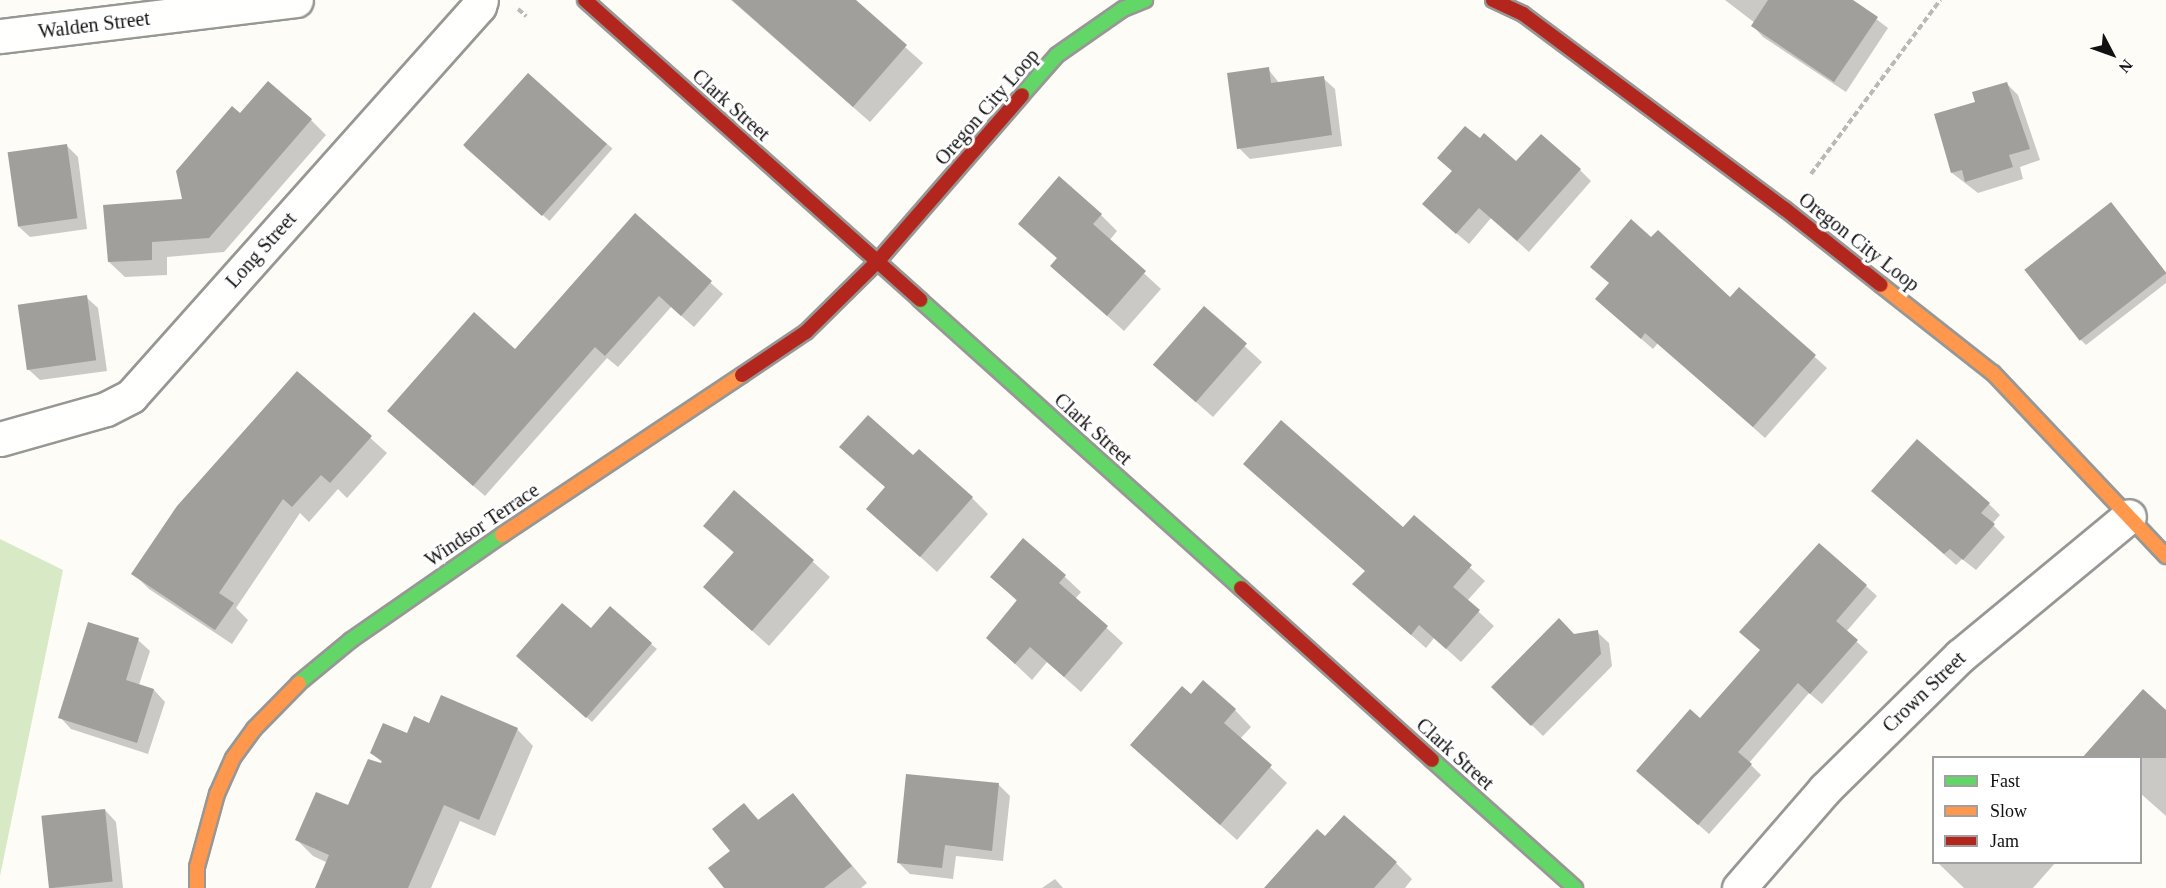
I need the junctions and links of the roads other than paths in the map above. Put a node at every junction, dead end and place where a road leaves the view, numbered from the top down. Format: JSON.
{"nodes":[{"id":1,"x":296,"y":0,"type":"edge"},
{"id":2,"x":481,"y":0,"type":"edge"},
{"id":3,"x":585,"y":0,"type":"edge"},
{"id":4,"x":1145,"y":0,"type":"edge"},
{"id":5,"x":1493,"y":0,"type":"edge"},
{"id":6,"x":0,"y":36,"type":"edge"},
{"id":7,"x":877,"y":262,"type":"junction"},
{"id":8,"x":0,"y":439,"type":"edge"},
{"id":9,"x":2129,"y":516,"type":"junction"},
{"id":10,"x":2166,"y":556,"type":"edge"},
{"id":11,"x":197,"y":888,"type":"edge"},
{"id":12,"x":1575,"y":888,"type":"edge"},
{"id":13,"x":1739,"y":888,"type":"edge"}],
"edges":[{"from":1,"to":6,"type":"street","name":"Walden Street"},
{"from":2,"to":8,"type":"street","name":"Long Street"},
{"from":3,"to":7,"type":"street","name":"Clark Street"},
{"from":4,"to":7,"type":"street","name":"Oregon City Loop"},
{"from":5,"to":9,"type":"street","name":"Oregon City Loop"},
{"from":7,"to":11,"type":"street","name":"Windsor Terrace"},
{"from":7,"to":12,"type":"street","name":"Clark Street"},
{"from":9,"to":10,"type":"street","name":"Oregon City Loop"},
{"from":9,"to":13,"type":"street","name":"Crown Street"}]}
